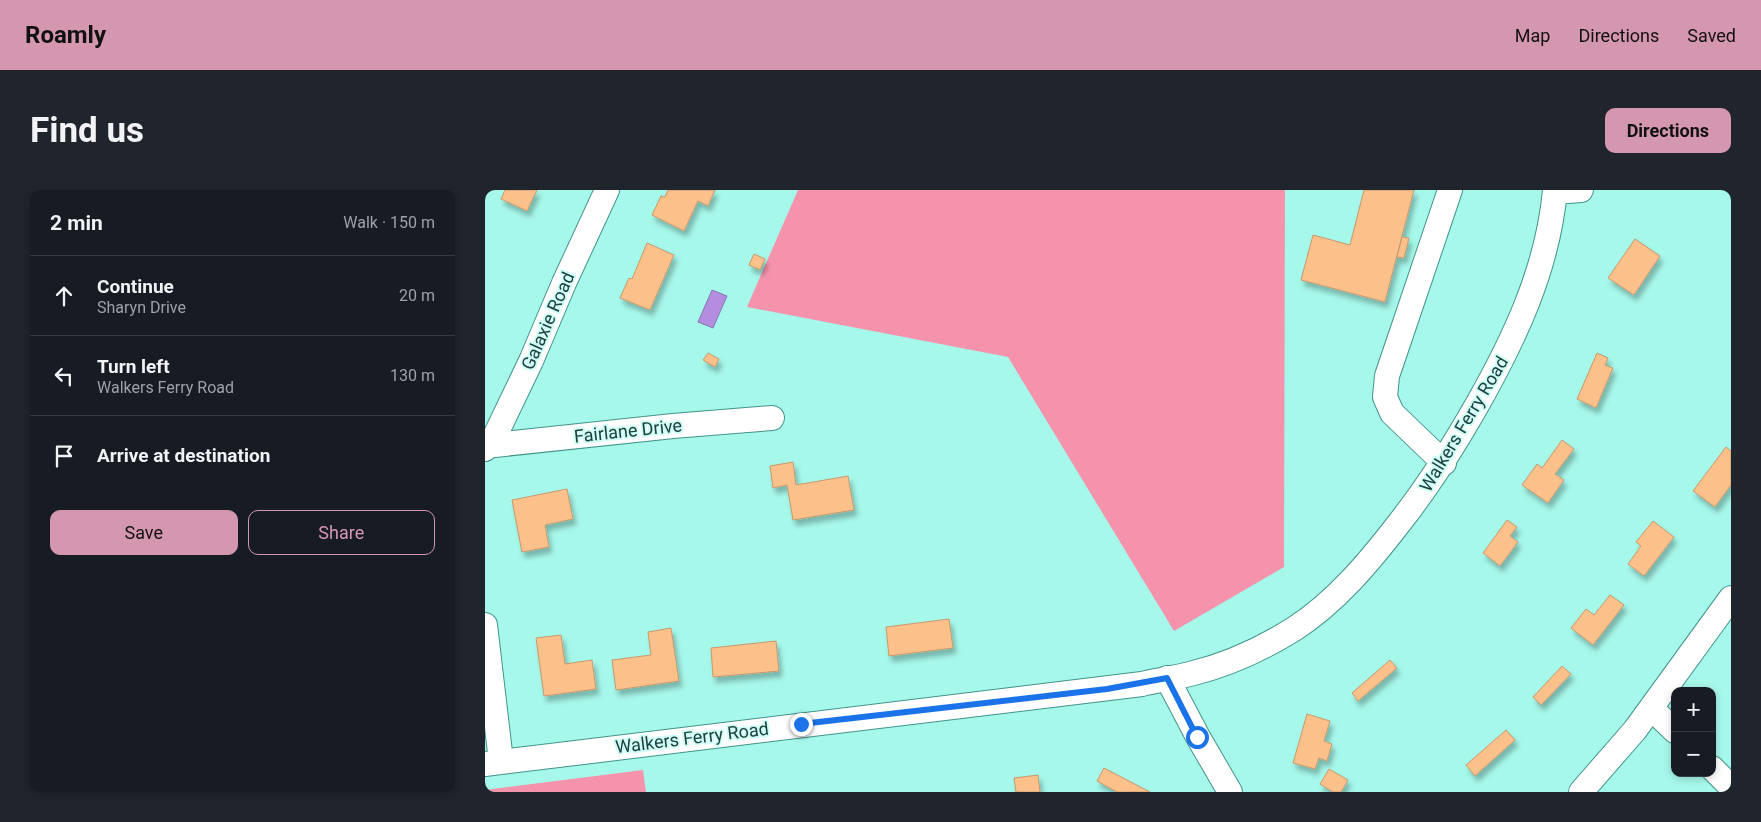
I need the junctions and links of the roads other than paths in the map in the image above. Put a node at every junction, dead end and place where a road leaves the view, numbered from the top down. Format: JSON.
{"nodes":[{"id":1,"x":607,"y":190,"type":"edge"},
{"id":2,"x":1450,"y":190,"type":"edge"},
{"id":3,"x":1581,"y":190,"type":"edge"},
{"id":4,"x":1555,"y":191,"type":"edge"},
{"id":5,"x":772,"y":418,"type":"dead end"},
{"id":6,"x":486,"y":447,"type":"edge"},
{"id":7,"x":1444,"y":463,"type":"junction"},
{"id":8,"x":1731,"y":598,"type":"edge"},
{"id":9,"x":485,"y":625,"type":"edge"},
{"id":10,"x":1167,"y":678,"type":"junction"},
{"id":11,"x":1652,"y":709,"type":"junction"},
{"id":12,"x":1671,"y":727,"type":"edge"},
{"id":13,"x":493,"y":762,"type":"edge"},
{"id":14,"x":1716,"y":772,"type":"edge"},
{"id":15,"x":1731,"y":787,"type":"edge"},
{"id":16,"x":1230,"y":792,"type":"edge"},
{"id":17,"x":1581,"y":792,"type":"edge"}],
"edges":[{"from":1,"to":6,"type":"street","name":"Galaxie Road"},
{"from":2,"to":7,"type":"street"},
{"from":3,"to":4,"type":"street"},
{"from":4,"to":7,"type":"street","name":"Walkers Ferry Road"},
{"from":5,"to":6,"type":"street","name":"Fairlane Drive"},
{"from":7,"to":10,"type":"street","name":"Walkers Ferry Road"},
{"from":8,"to":11,"type":"street"},
{"from":9,"to":13,"type":"street"},
{"from":10,"to":13,"type":"street","name":"Walkers Ferry Road"},
{"from":10,"to":16,"type":"street"},
{"from":11,"to":12,"type":"street"},
{"from":11,"to":17,"type":"street"},
{"from":14,"to":15,"type":"street"}]}
